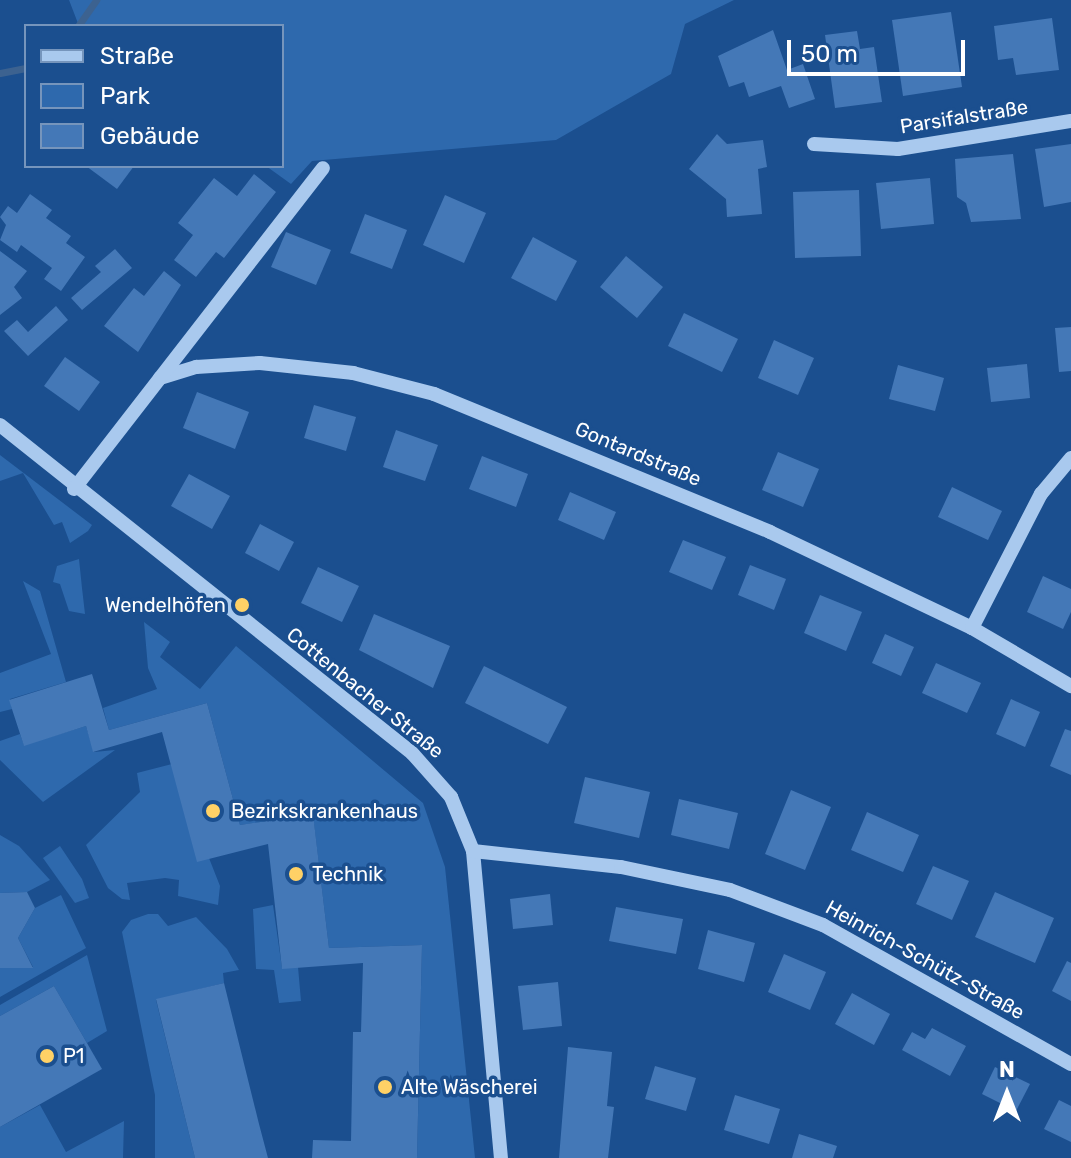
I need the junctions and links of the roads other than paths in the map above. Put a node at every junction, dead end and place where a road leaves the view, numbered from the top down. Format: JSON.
{"nodes":[{"id":1,"x":1071,"y":121,"type":"edge"},
{"id":2,"x":814,"y":144,"type":"dead end"},
{"id":3,"x":323,"y":168,"type":"dead end"},
{"id":4,"x":160,"y":378,"type":"junction"},
{"id":5,"x":0,"y":425,"type":"edge"},
{"id":6,"x":1071,"y":458,"type":"edge"},
{"id":7,"x":74,"y":489,"type":"junction"},
{"id":8,"x":972,"y":628,"type":"junction"},
{"id":9,"x":1071,"y":686,"type":"edge"},
{"id":10,"x":473,"y":851,"type":"junction"},
{"id":11,"x":1071,"y":1064,"type":"edge"},
{"id":12,"x":501,"y":1158,"type":"edge"}],
"edges":[{"from":1,"to":2,"type":"street","name":"Parsifalstraße"},
{"from":3,"to":4,"type":"street"},
{"from":4,"to":7,"type":"street"},
{"from":4,"to":8,"type":"street","name":"Gontardstraße"},
{"from":5,"to":7,"type":"street"},
{"from":6,"to":8,"type":"street"},
{"from":7,"to":10,"type":"street","name":"Cottenbacher Straße"},
{"from":8,"to":9,"type":"street","name":"Gontardstraße"},
{"from":10,"to":11,"type":"street","name":"Heinrich-Schütz-Straße"},
{"from":10,"to":12,"type":"street","name":"Cottenbacher Straße"}]}
